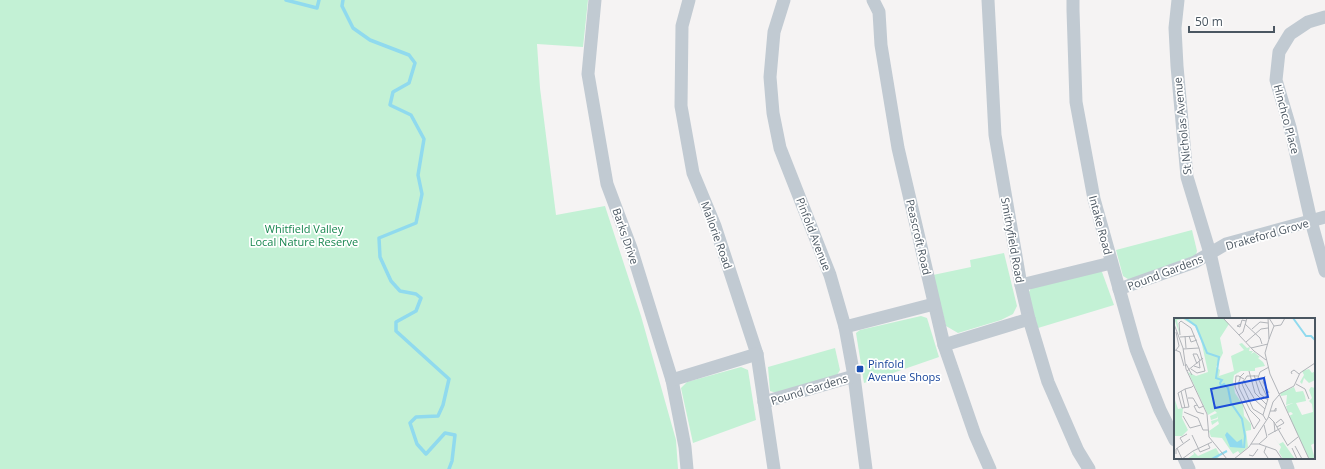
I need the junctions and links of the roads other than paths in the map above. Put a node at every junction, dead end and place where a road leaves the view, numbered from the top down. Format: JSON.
{"nodes":[{"id":1,"x":595,"y":0,"type":"edge"},
{"id":2,"x":690,"y":0,"type":"edge"},
{"id":3,"x":784,"y":0,"type":"edge"},
{"id":4,"x":873,"y":0,"type":"edge"},
{"id":5,"x":988,"y":0,"type":"edge"},
{"id":6,"x":1074,"y":0,"type":"edge"},
{"id":7,"x":1178,"y":0,"type":"edge"},
{"id":8,"x":1325,"y":17,"type":"edge"},
{"id":9,"x":1325,"y":217,"type":"edge"},
{"id":10,"x":1310,"y":221,"type":"junction"},
{"id":11,"x":1210,"y":253,"type":"junction"},
{"id":12,"x":1111,"y":263,"type":"junction"},
{"id":13,"x":1325,"y":271,"type":"edge"},
{"id":14,"x":1021,"y":286,"type":"junction"},
{"id":15,"x":1119,"y":289,"type":"junction"},
{"id":16,"x":934,"y":304,"type":"junction"},
{"id":17,"x":1226,"y":318,"type":"edge"},
{"id":18,"x":1029,"y":319,"type":"junction"},
{"id":19,"x":845,"y":327,"type":"junction"},
{"id":20,"x":944,"y":345,"type":"junction"},
{"id":21,"x":757,"y":354,"type":"junction"},
{"id":22,"x":854,"y":376,"type":"junction"},
{"id":23,"x":672,"y":380,"type":"junction"},
{"id":24,"x":764,"y":402,"type":"junction"},
{"id":25,"x":1174,"y":438,"type":"edge"},
{"id":26,"x":1184,"y":459,"type":"edge"},
{"id":27,"x":1284,"y":459,"type":"edge"},
{"id":28,"x":687,"y":469,"type":"edge"},
{"id":29,"x":774,"y":469,"type":"edge"},
{"id":30,"x":866,"y":469,"type":"edge"},
{"id":31,"x":990,"y":469,"type":"edge"},
{"id":32,"x":1089,"y":469,"type":"edge"},
{"id":33,"x":1189,"y":469,"type":"edge"},
{"id":34,"x":1288,"y":469,"type":"edge"}],
"edges":[{"from":1,"to":23,"type":"street","name":"Barks Drive"},
{"from":2,"to":21,"type":"street","name":"Mallorie Road"},
{"from":3,"to":19,"type":"street","name":"Pinfold Avenue"},
{"from":4,"to":16,"type":"street","name":"Peascroft Road"},
{"from":5,"to":14,"type":"street","name":"Smithyfield Road"},
{"from":6,"to":12,"type":"street","name":"Intake Road"},
{"from":7,"to":11,"type":"street","name":"St Nicholas Avenue"},
{"from":8,"to":10,"type":"street","name":"Hinchco Place"},
{"from":9,"to":10,"type":"street","name":"Drakeford Grove"},
{"from":10,"to":11,"type":"street","name":"Drakeford Grove"},
{"from":10,"to":13,"type":"street","name":"Hinchco Place"},
{"from":11,"to":15,"type":"street","name":"Pound Gardens"},
{"from":11,"to":17,"type":"street","name":"St Nicholas Avenue"},
{"from":12,"to":14,"type":"street"},
{"from":12,"to":15,"type":"street","name":"Intake Road"},
{"from":14,"to":18,"type":"street","name":"Smithyfield Road"},
{"from":15,"to":25,"type":"street","name":"Intake Road"},
{"from":16,"to":19,"type":"street"},
{"from":16,"to":20,"type":"street","name":"Peascroft Road"},
{"from":18,"to":20,"type":"street"},
{"from":18,"to":32,"type":"street","name":"Smithyfield Road"},
{"from":19,"to":22,"type":"street","name":"Pinfold Avenue"},
{"from":20,"to":31,"type":"street","name":"Peascroft Road"},
{"from":21,"to":23,"type":"street"},
{"from":21,"to":24,"type":"street","name":"Mallorie Road"},
{"from":22,"to":24,"type":"street","name":"Pound Gardens"},
{"from":22,"to":30,"type":"street","name":"Pinfold Avenue"},
{"from":23,"to":28,"type":"street","name":"Barks Drive"},
{"from":24,"to":29,"type":"street","name":"Mallorie Road"},
{"from":26,"to":33,"type":"street"},
{"from":27,"to":34,"type":"street"}]}
